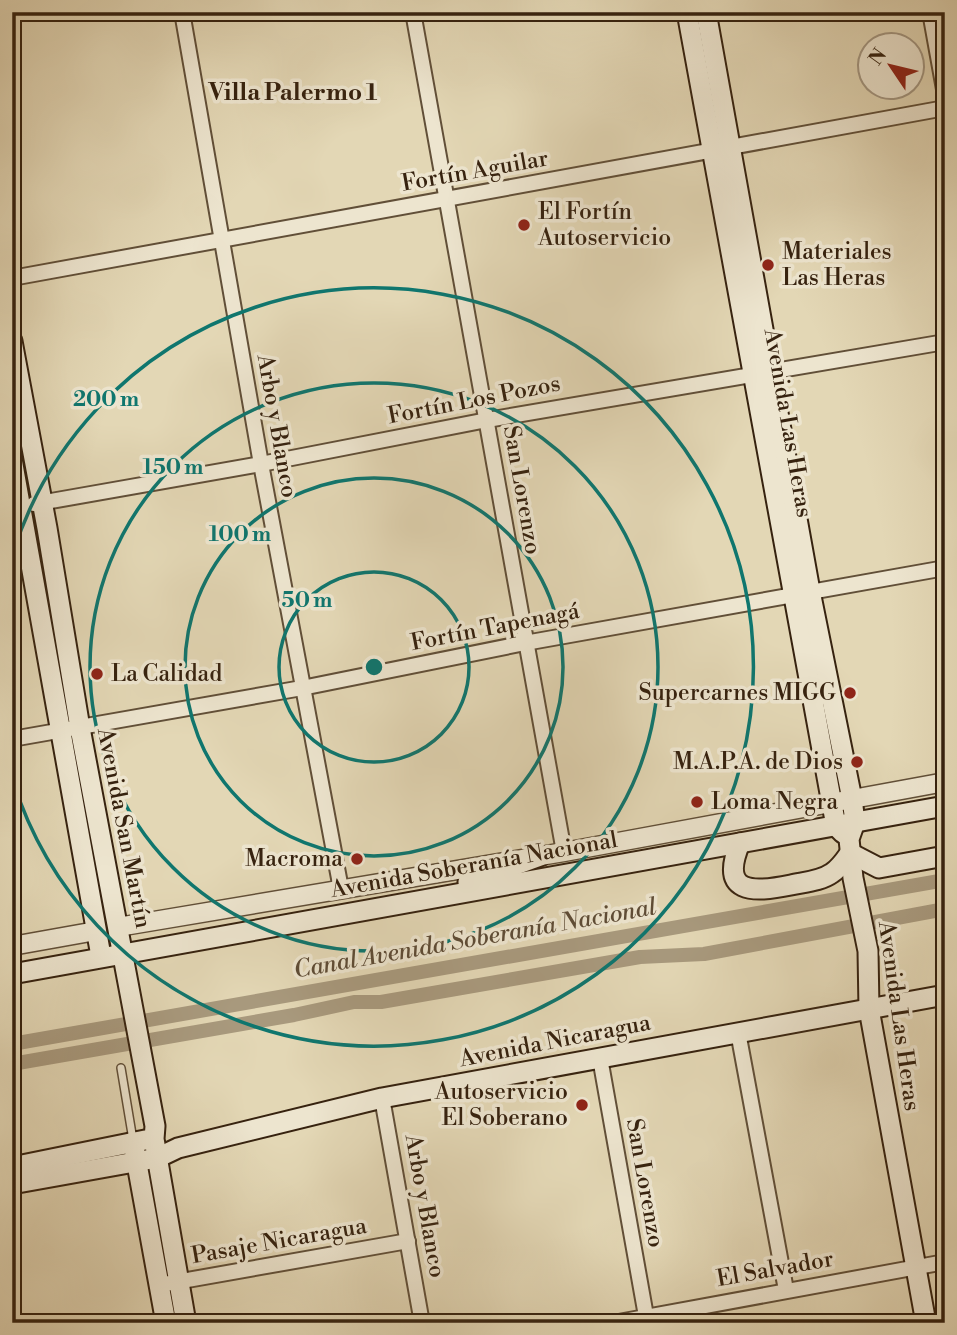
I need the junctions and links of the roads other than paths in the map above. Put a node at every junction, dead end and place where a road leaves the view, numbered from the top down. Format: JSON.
{"nodes":[{"id":1,"x":183,"y":12,"type":"edge"},
{"id":2,"x":413,"y":12,"type":"edge"},
{"id":3,"x":687,"y":12,"type":"edge"},
{"id":4,"x":706,"y":12,"type":"edge"},
{"id":5,"x":930,"y":12,"type":"edge"},
{"id":6,"x":945,"y":95,"type":"edge"},
{"id":7,"x":945,"y":108,"type":"edge"},
{"id":8,"x":723,"y":150,"type":"junction"},
{"id":9,"x":445,"y":200,"type":"junction"},
{"id":10,"x":221,"y":240,"type":"junction"},
{"id":11,"x":12,"y":278,"type":"edge"},
{"id":12,"x":12,"y":341,"type":"edge"},
{"id":13,"x":945,"y":342,"type":"edge"},
{"id":14,"x":762,"y":372,"type":"junction"},
{"id":15,"x":487,"y":420,"type":"junction"},
{"id":16,"x":12,"y":459,"type":"edge"},
{"id":17,"x":261,"y":464,"type":"junction"},
{"id":18,"x":42,"y":503,"type":"junction"},
{"id":19,"x":17,"y":507,"type":"edge"},
{"id":20,"x":945,"y":568,"type":"edge"},
{"id":21,"x":802,"y":592,"type":"junction"},
{"id":22,"x":525,"y":643,"type":"junction"},
{"id":23,"x":302,"y":688,"type":"junction"},
{"id":24,"x":71,"y":729,"type":"junction"},
{"id":25,"x":12,"y":739,"type":"edge"},
{"id":26,"x":945,"y":782,"type":"edge"},
{"id":27,"x":852,"y":799,"type":"junction"},
{"id":28,"x":832,"y":803,"type":"junction"},
{"id":29,"x":944,"y":806,"type":"edge"},
{"id":30,"x":847,"y":835,"type":"junction"},
{"id":31,"x":740,"y":843,"type":"junction"},
{"id":32,"x":564,"y":852,"type":"junction"},
{"id":33,"x":540,"y":856,"type":"junction"},
{"id":34,"x":945,"y":856,"type":"edge"},
{"id":35,"x":341,"y":889,"type":"junction"},
{"id":36,"x":417,"y":900,"type":"junction"},
{"id":37,"x":118,"y":927,"type":"junction"},
{"id":38,"x":96,"y":931,"type":"junction"},
{"id":39,"x":12,"y":946,"type":"edge"},
{"id":40,"x":123,"y":953,"type":"junction"},
{"id":41,"x":101,"y":956,"type":"junction"},
{"id":42,"x":12,"y":974,"type":"edge"},
{"id":43,"x":945,"y":995,"type":"edge"},
{"id":44,"x":869,"y":1009,"type":"junction"},
{"id":45,"x":738,"y":1032,"type":"junction"},
{"id":46,"x":600,"y":1058,"type":"junction"},
{"id":47,"x":121,"y":1068,"type":"dead end"},
{"id":48,"x":382,"y":1098,"type":"junction"},
{"id":49,"x":155,"y":1148,"type":"junction"},
{"id":50,"x":135,"y":1152,"type":"junction"},
{"id":51,"x":12,"y":1167,"type":"edge"},
{"id":52,"x":12,"y":1184,"type":"edge"},
{"id":53,"x":408,"y":1241,"type":"junction"},
{"id":54,"x":945,"y":1262,"type":"edge"},
{"id":55,"x":916,"y":1268,"type":"junction"},
{"id":56,"x":179,"y":1282,"type":"junction"},
{"id":57,"x":159,"y":1285,"type":"junction"},
{"id":58,"x":786,"y":1290,"type":"junction"},
{"id":59,"x":646,"y":1316,"type":"junction"},
{"id":60,"x":166,"y":1323,"type":"edge"},
{"id":61,"x":186,"y":1323,"type":"edge"},
{"id":62,"x":422,"y":1323,"type":"edge"},
{"id":63,"x":613,"y":1323,"type":"edge"},
{"id":64,"x":926,"y":1323,"type":"edge"}],
"edges":[{"from":1,"to":10,"type":"street","name":"Arbo y Blanco"},
{"from":2,"to":9,"type":"street","name":"San Lorenzo"},
{"from":3,"to":8,"type":"main road","name":"Avenida Las Heras"},
{"from":4,"to":8,"type":"main road","name":"Avenida Las Heras"},
{"from":5,"to":6,"type":"street"},
{"from":7,"to":8,"type":"street","name":"Fortín Aguilar"},
{"from":8,"to":9,"type":"street","name":"Fortín Aguilar"},
{"from":8,"to":14,"type":"main road","name":"Avenida Las Heras"},
{"from":9,"to":10,"type":"street","name":"Fortín Aguilar"},
{"from":9,"to":15,"type":"street","name":"San Lorenzo"},
{"from":10,"to":11,"type":"street","name":"Fortín Aguilar"},
{"from":10,"to":17,"type":"street","name":"Arbo y Blanco"},
{"from":12,"to":18,"type":"main road","name":"Avenida San Martín"},
{"from":13,"to":14,"type":"street","name":"Fortín Los Pozos"},
{"from":14,"to":15,"type":"street","name":"Fortín Los Pozos"},
{"from":14,"to":21,"type":"main road","name":"Avenida Las Heras"},
{"from":15,"to":17,"type":"street","name":"Fortín Los Pozos"},
{"from":15,"to":22,"type":"street","name":"San Lorenzo"},
{"from":16,"to":19,"type":"main road","name":"Avenida San Martín"},
{"from":17,"to":18,"type":"street","name":"Fortín Los Pozos"},
{"from":17,"to":23,"type":"street","name":"Arbo y Blanco"},
{"from":18,"to":19,"type":"street","name":"Fortín Los Pozos"},
{"from":18,"to":24,"type":"main road","name":"Avenida San Martín"},
{"from":19,"to":24,"type":"main road","name":"Avenida San Martín"},
{"from":20,"to":21,"type":"street","name":"Fortín Tapenagá"},
{"from":21,"to":22,"type":"street","name":"Fortín Tapenagá"},
{"from":21,"to":27,"type":"main road","name":"Avenida Las Heras"},
{"from":21,"to":28,"type":"main road","name":"Avenida Las Heras"},
{"from":22,"to":23,"type":"street","name":"Fortín Tapenagá"},
{"from":22,"to":32,"type":"street","name":"San Lorenzo"},
{"from":23,"to":24,"type":"street","name":"Fortín Tapenagá"},
{"from":23,"to":35,"type":"street","name":"Arbo y Blanco"},
{"from":24,"to":25,"type":"street","name":"Fortín Tapenagá"},
{"from":24,"to":37,"type":"main road","name":"Avenida San Martín"},
{"from":24,"to":38,"type":"main road","name":"Avenida San Martín"},
{"from":26,"to":27,"type":"street","name":"Avenida Soberanía Nacional"},
{"from":27,"to":28,"type":"street","name":"Avenida Soberanía Nacional"},
{"from":27,"to":30,"type":"main road","name":"Avenida Las Heras"},
{"from":28,"to":30,"type":"main road","name":"Avenida Las Heras"},
{"from":28,"to":32,"type":"street","name":"Avenida Soberanía Nacional"},
{"from":29,"to":30,"type":"main road","name":"Avenida Soberanía Nacional"},
{"from":30,"to":31,"type":"main road","name":"Avenida Soberanía Nacional"},
{"from":30,"to":31,"type":"main road"},
{"from":30,"to":34,"type":"main road"},
{"from":30,"to":44,"type":"main road","name":"Avenida Las Heras"},
{"from":31,"to":36,"type":"main road","name":"Avenida Soberanía Nacional"},
{"from":32,"to":33,"type":"street","name":"Avenida Soberanía Nacional"},
{"from":33,"to":35,"type":"street","name":"Avenida Soberanía Nacional"},
{"from":33,"to":36,"type":"main road"},
{"from":35,"to":37,"type":"street","name":"Avenida Soberanía Nacional"},
{"from":36,"to":40,"type":"main road","name":"Avenida Soberanía Nacional"},
{"from":37,"to":38,"type":"main road","name":"Avenida Soberanía Nacional"},
{"from":37,"to":40,"type":"main road","name":"Avenida San Martín"},
{"from":38,"to":39,"type":"street","name":"Avenida Soberanía Nacional"},
{"from":38,"to":41,"type":"main road","name":"Avenida San Martín"},
{"from":40,"to":41,"type":"main road","name":"Avenida Soberanía Nacional"},
{"from":40,"to":49,"type":"main road","name":"Avenida San Martín"},
{"from":41,"to":42,"type":"main road","name":"Avenida Soberanía Nacional"},
{"from":43,"to":44,"type":"main road","name":"Avenida Nicaragua"},
{"from":44,"to":45,"type":"main road","name":"Avenida Nicaragua"},
{"from":44,"to":55,"type":"main road","name":"Avenida Las Heras"},
{"from":45,"to":46,"type":"main road","name":"Avenida Nicaragua"},
{"from":45,"to":58,"type":"street"},
{"from":46,"to":48,"type":"main road","name":"Avenida Nicaragua"},
{"from":46,"to":59,"type":"street","name":"San Lorenzo"},
{"from":47,"to":50,"type":"lane"},
{"from":48,"to":49,"type":"main road","name":"Avenida Nicaragua"},
{"from":48,"to":53,"type":"street","name":"Arbo y Blanco"},
{"from":49,"to":50,"type":"main road","name":"Avenida Nicaragua"},
{"from":49,"to":56,"type":"main road","name":"Avenida San Martín"},
{"from":50,"to":51,"type":"main road","name":"Avenida Nicaragua"},
{"from":50,"to":52,"type":"main road","name":"Avenida Nicaragua"},
{"from":50,"to":57,"type":"main road"},
{"from":53,"to":56,"type":"street","name":"Pasaje Nicaragua"},
{"from":53,"to":62,"type":"street","name":"Arbo y Blanco"},
{"from":54,"to":55,"type":"street","name":"El Salvador"},
{"from":55,"to":58,"type":"street","name":"El Salvador"},
{"from":55,"to":64,"type":"main road","name":"Avenida Las Heras"},
{"from":56,"to":57,"type":"street","name":"Pasaje Nicaragua"},
{"from":56,"to":61,"type":"main road","name":"Avenida San Martín"},
{"from":57,"to":60,"type":"main road"},
{"from":58,"to":59,"type":"street","name":"El Salvador"},
{"from":59,"to":63,"type":"street","name":"El Salvador"}]}
